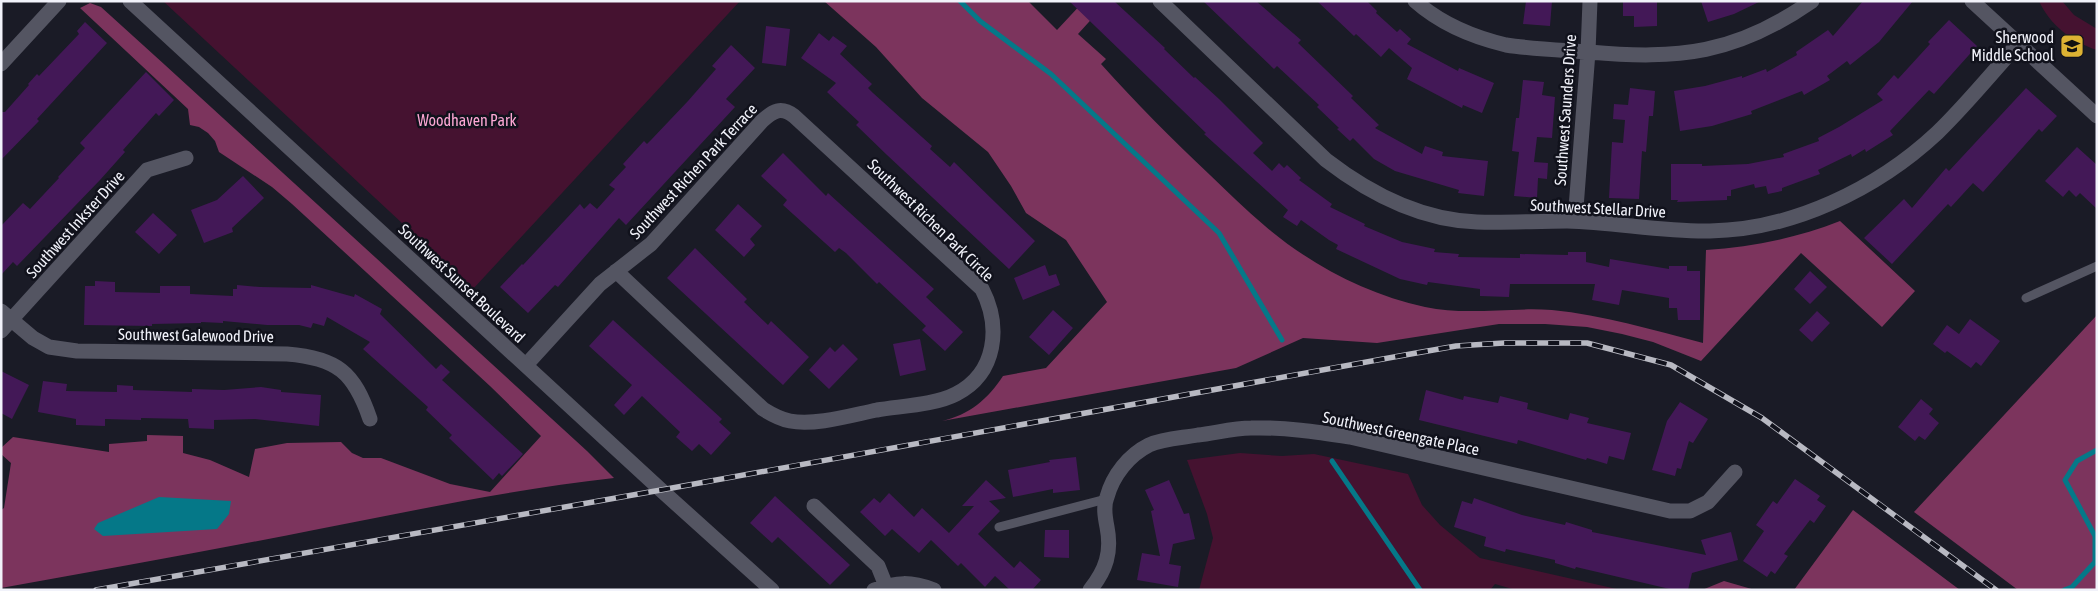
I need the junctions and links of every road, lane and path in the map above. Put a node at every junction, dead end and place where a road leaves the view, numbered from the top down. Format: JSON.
{"nodes":[{"id":1,"x":59,"y":1,"type":"edge"},
{"id":2,"x":130,"y":1,"type":"edge"},
{"id":3,"x":1160,"y":1,"type":"edge"},
{"id":4,"x":1415,"y":1,"type":"edge"},
{"id":5,"x":1590,"y":1,"type":"edge"},
{"id":6,"x":1812,"y":1,"type":"edge"},
{"id":7,"x":1972,"y":1,"type":"edge"},
{"id":8,"x":2018,"y":44,"type":"junction"},
{"id":9,"x":1588,"y":52,"type":"junction"},
{"id":10,"x":1,"y":64,"type":"edge"},
{"id":11,"x":782,"y":110,"type":"joint"},
{"id":12,"x":2097,"y":116,"type":"edge"},
{"id":13,"x":186,"y":158,"type":"dead end"},
{"id":14,"x":1575,"y":221,"type":"junction"},
{"id":15,"x":2097,"y":266,"type":"edge"},
{"id":16,"x":616,"y":272,"type":"junction"},
{"id":17,"x":2026,"y":298,"type":"dead end"},
{"id":18,"x":5,"y":321,"type":"edge"},
{"id":19,"x":526,"y":365,"type":"junction"},
{"id":20,"x":370,"y":419,"type":"dead end"},
{"id":21,"x":1735,"y":472,"type":"dead end"},
{"id":22,"x":1106,"y":499,"type":"junction"},
{"id":23,"x":814,"y":506,"type":"dead end"},
{"id":24,"x":999,"y":527,"type":"dead end"},
{"id":25,"x":880,"y":588,"type":"edge"},
{"id":26,"x":772,"y":590,"type":"edge"},
{"id":27,"x":934,"y":590,"type":"edge"},
{"id":28,"x":1090,"y":590,"type":"edge"}],
"edges":[{"from":1,"to":10,"type":"street"},
{"from":2,"to":19,"type":"street","name":"Southwest Sunset Boulevard"},
{"from":3,"to":14,"type":"street","name":"Southwest Stellar Drive"},
{"from":4,"to":9,"type":"street"},
{"from":5,"to":9,"type":"street","name":"Southwest Saunders Drive"},
{"from":6,"to":9,"type":"street"},
{"from":7,"to":8,"type":"street"},
{"from":8,"to":12,"type":"street"},
{"from":8,"to":14,"type":"street","name":"Southwest Stellar Drive"},
{"from":9,"to":14,"type":"street","name":"Southwest Saunders Drive"},
{"from":11,"to":16,"type":"street","name":"Southwest Richen Park Terrace"},
{"from":11,"to":16,"type":"street","name":"Southwest Richen Park Circle"},
{"from":13,"to":18,"type":"street","name":"Southwest Inkster Drive"},
{"from":15,"to":17,"type":"lane"},
{"from":16,"to":19,"type":"street","name":"Southwest Richen Park Terrace"},
{"from":18,"to":20,"type":"street","name":"Southwest Galewood Drive"},
{"from":19,"to":26,"type":"street","name":"Southwest Sunset Boulevard"},
{"from":21,"to":22,"type":"street","name":"Southwest Greengate Place"},
{"from":22,"to":24,"type":"lane"},
{"from":22,"to":28,"type":"street","name":"Southwest Greengate Place"},
{"from":23,"to":25,"type":"street"},
{"from":25,"to":27,"type":"street"}]}
